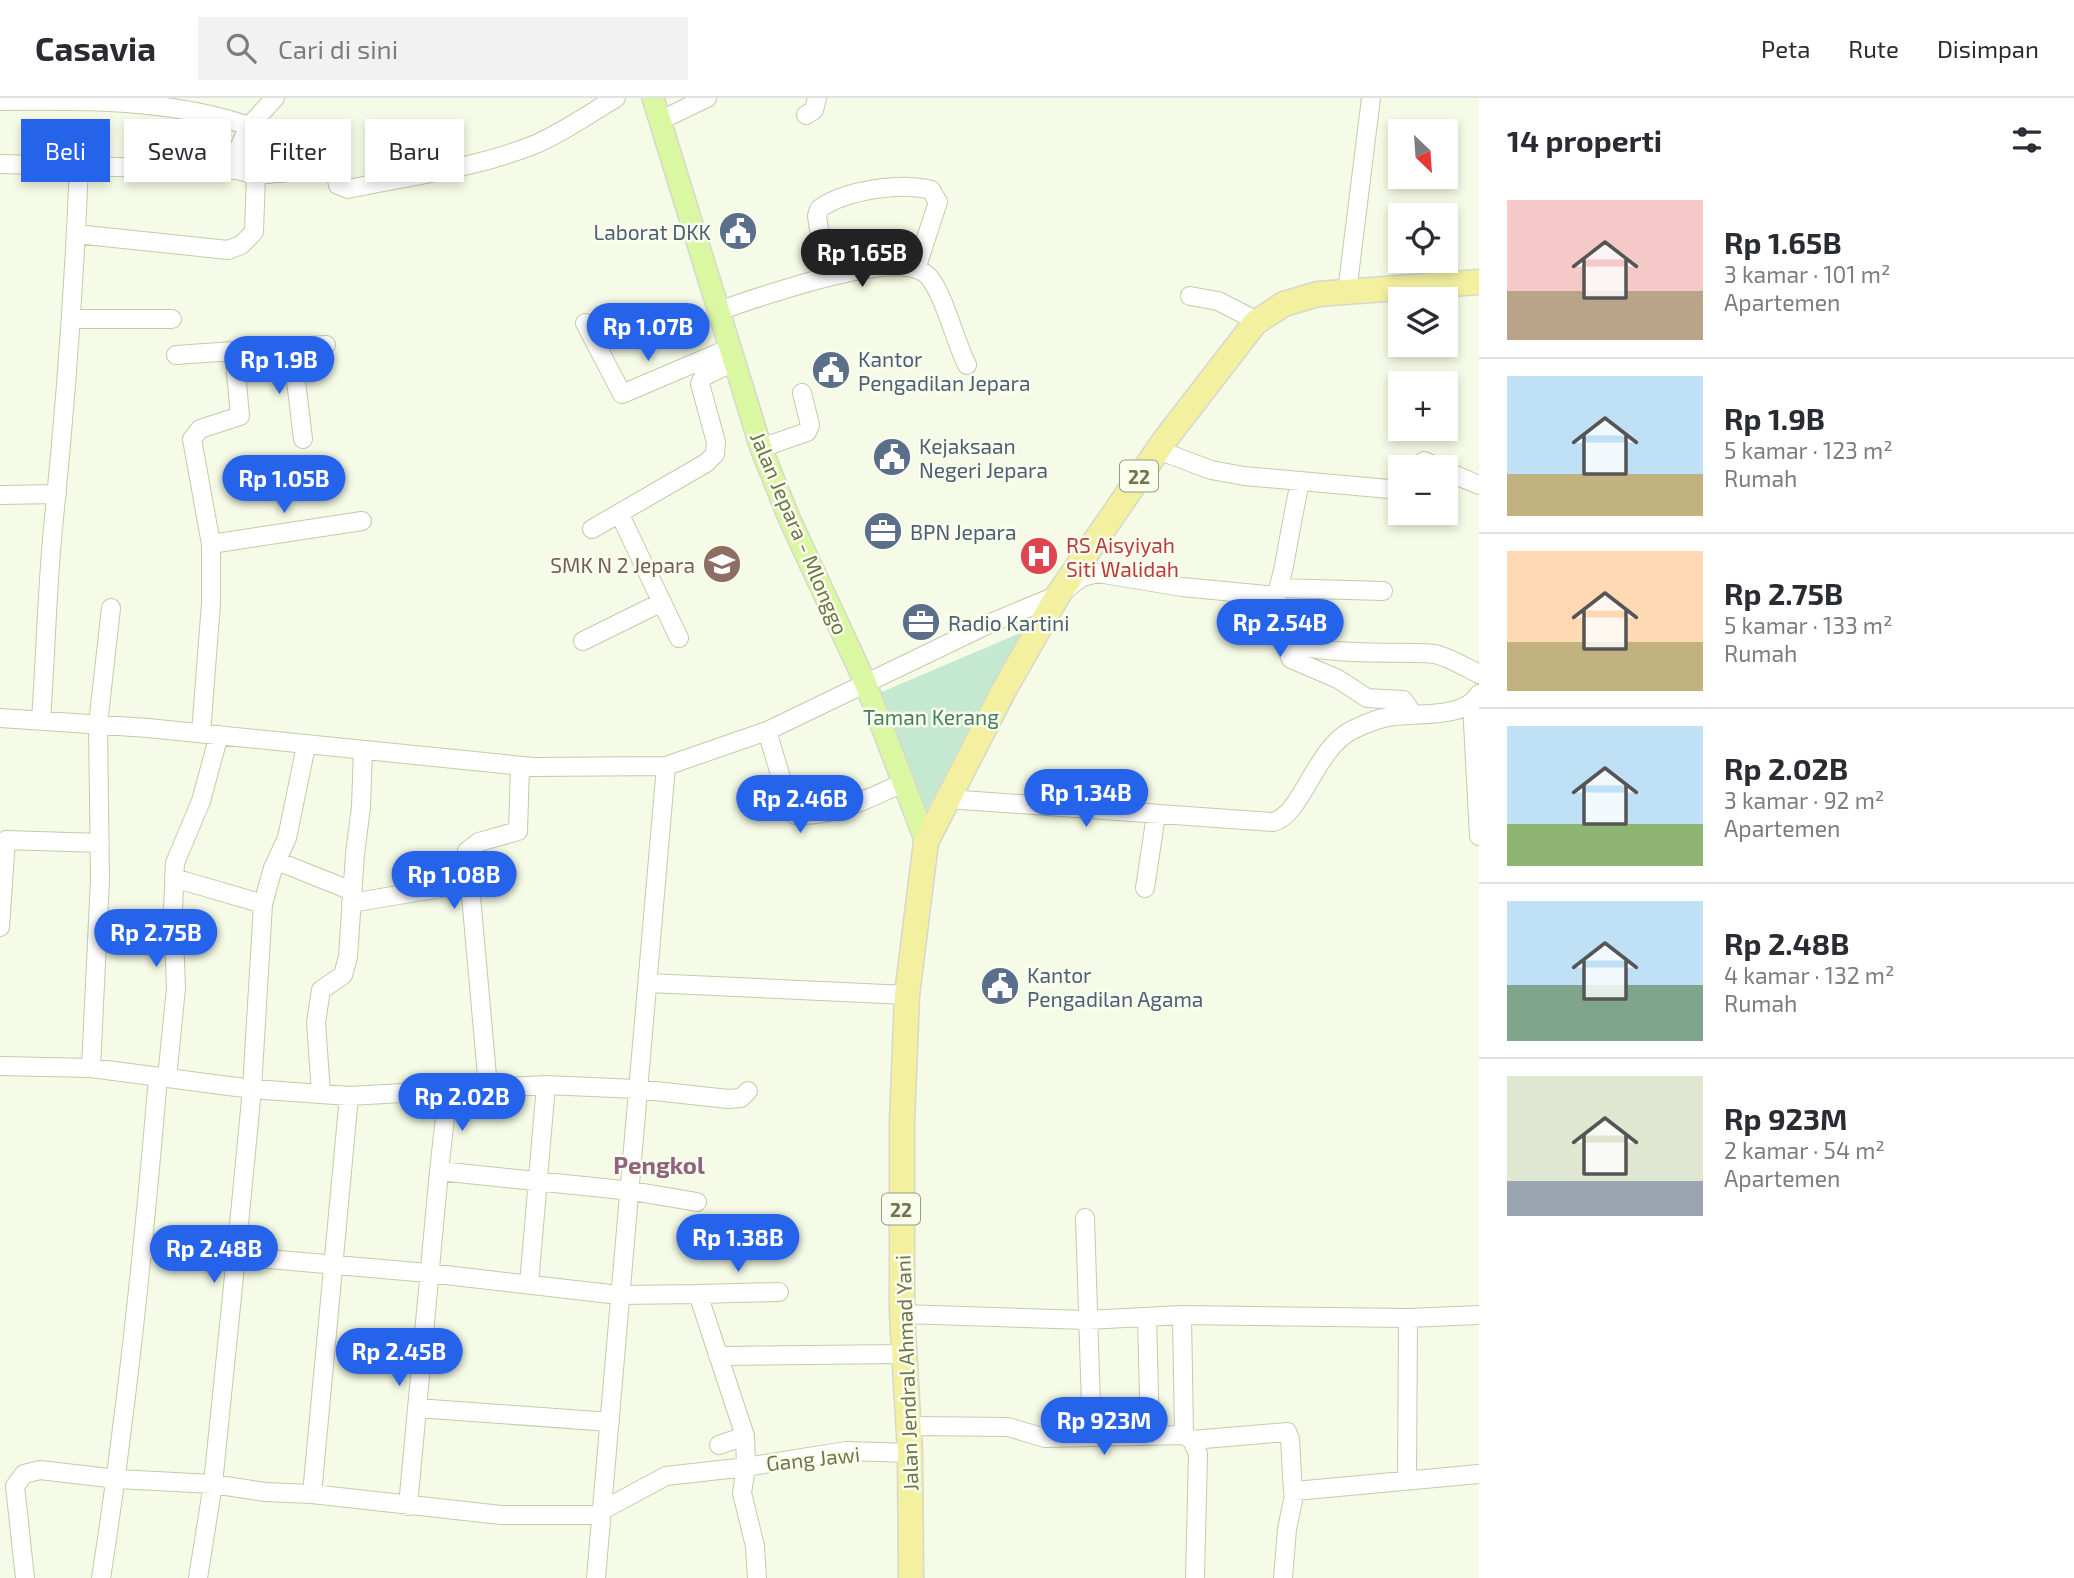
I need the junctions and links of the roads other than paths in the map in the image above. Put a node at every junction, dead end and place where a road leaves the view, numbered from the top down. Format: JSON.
{"nodes":[{"id":1,"x":275,"y":98,"type":"edge"},
{"id":2,"x":616,"y":98,"type":"edge"},
{"id":3,"x":653,"y":98,"type":"edge"},
{"id":4,"x":707,"y":98,"type":"edge"},
{"id":5,"x":817,"y":98,"type":"edge"},
{"id":6,"x":1371,"y":98,"type":"edge"},
{"id":7,"x":0,"y":101,"type":"edge"},
{"id":8,"x":806,"y":115,"type":"dead end"},
{"id":9,"x":256,"y":119,"type":"edge"},
{"id":10,"x":661,"y":120,"type":"junction"},
{"id":11,"x":245,"y":125,"type":"edge"},
{"id":12,"x":245,"y":135,"type":"edge"},
{"id":13,"x":0,"y":164,"type":"edge"},
{"id":14,"x":21,"y":165,"type":"edge"},
{"id":15,"x":110,"y":168,"type":"edge"},
{"id":16,"x":238,"y":170,"type":"junction"},
{"id":17,"x":245,"y":172,"type":"edge"},
{"id":18,"x":78,"y":182,"type":"edge"},
{"id":19,"x":256,"y":182,"type":"edge"},
{"id":20,"x":337,"y":182,"type":"edge"},
{"id":21,"x":76,"y":234,"type":"junction"},
{"id":22,"x":916,"y":270,"type":"junction"},
{"id":23,"x":826,"y":277,"type":"junction"},
{"id":24,"x":1479,"y":282,"type":"edge"},
{"id":25,"x":1347,"y":292,"type":"junction"},
{"id":26,"x":1190,"y":296,"type":"dead end"},
{"id":27,"x":718,"y":311,"type":"junction"},
{"id":28,"x":72,"y":319,"type":"junction"},
{"id":29,"x":172,"y":319,"type":"dead end"},
{"id":30,"x":1257,"y":321,"type":"junction"},
{"id":31,"x":585,"y":323,"type":"dead end"},
{"id":32,"x":326,"y":345,"type":"dead end"},
{"id":33,"x":292,"y":348,"type":"junction"},
{"id":34,"x":234,"y":351,"type":"junction"},
{"id":35,"x":176,"y":355,"type":"dead end"},
{"id":36,"x":732,"y":355,"type":"junction"},
{"id":37,"x":967,"y":365,"type":"dead end"},
{"id":38,"x":802,"y":393,"type":"dead end"},
{"id":39,"x":303,"y":439,"type":"dead end"},
{"id":40,"x":761,"y":448,"type":"junction"},
{"id":41,"x":1158,"y":450,"type":"junction"},
{"id":42,"x":1458,"y":476,"type":"edge"},
{"id":43,"x":1300,"y":482,"type":"junction"},
{"id":44,"x":1479,"y":485,"type":"edge"},
{"id":45,"x":1388,"y":489,"type":"edge"},
{"id":46,"x":57,"y":494,"type":"junction"},
{"id":47,"x":0,"y":495,"type":"edge"},
{"id":48,"x":619,"y":513,"type":"junction"},
{"id":49,"x":362,"y":521,"type":"dead end"},
{"id":50,"x":592,"y":529,"type":"dead end"},
{"id":51,"x":211,"y":544,"type":"junction"},
{"id":52,"x":1383,"y":591,"type":"dead end"},
{"id":53,"x":1278,"y":592,"type":"junction"},
{"id":54,"x":1058,"y":595,"type":"junction"},
{"id":55,"x":662,"y":602,"type":"junction"},
{"id":56,"x":111,"y":608,"type":"dead end"},
{"id":57,"x":679,"y":638,"type":"dead end"},
{"id":58,"x":1283,"y":640,"type":"junction"},
{"id":59,"x":583,"y":641,"type":"dead end"},
{"id":60,"x":1479,"y":674,"type":"edge"},
{"id":61,"x":864,"y":682,"type":"junction"},
{"id":62,"x":1475,"y":699,"type":"edge"},
{"id":63,"x":1408,"y":714,"type":"junction"},
{"id":64,"x":0,"y":718,"type":"edge"},
{"id":65,"x":41,"y":719,"type":"junction"},
{"id":66,"x":98,"y":724,"type":"junction"},
{"id":67,"x":767,"y":731,"type":"junction"},
{"id":68,"x":210,"y":734,"type":"junction"},
{"id":69,"x":306,"y":746,"type":"junction"},
{"id":70,"x":363,"y":750,"type":"junction"},
{"id":71,"x":520,"y":766,"type":"junction"},
{"id":72,"x":666,"y":766,"type":"junction"},
{"id":73,"x":904,"y":782,"type":"junction"},
{"id":74,"x":948,"y":799,"type":"junction"},
{"id":75,"x":1156,"y":815,"type":"junction"},
{"id":76,"x":1479,"y":836,"type":"edge"},
{"id":77,"x":3,"y":839,"type":"edge"},
{"id":78,"x":926,"y":842,"type":"junction"},
{"id":79,"x":100,"y":843,"type":"junction"},
{"id":80,"x":277,"y":861,"type":"junction"},
{"id":81,"x":174,"y":878,"type":"junction"},
{"id":82,"x":470,"y":883,"type":"junction"},
{"id":83,"x":1145,"y":888,"type":"dead end"},
{"id":84,"x":352,"y":897,"type":"junction"},
{"id":85,"x":263,"y":904,"type":"junction"},
{"id":86,"x":0,"y":927,"type":"edge"},
{"id":87,"x":649,"y":983,"type":"junction"},
{"id":88,"x":907,"y":995,"type":"junction"},
{"id":89,"x":0,"y":1066,"type":"edge"},
{"id":90,"x":92,"y":1068,"type":"junction"},
{"id":91,"x":162,"y":1077,"type":"junction"},
{"id":92,"x":546,"y":1085,"type":"junction"},
{"id":93,"x":488,"y":1087,"type":"junction"},
{"id":94,"x":252,"y":1089,"type":"junction"},
{"id":95,"x":637,"y":1089,"type":"junction"},
{"id":96,"x":447,"y":1091,"type":"junction"},
{"id":97,"x":748,"y":1091,"type":"dead end"},
{"id":98,"x":321,"y":1094,"type":"junction"},
{"id":99,"x":349,"y":1096,"type":"junction"},
{"id":100,"x":439,"y":1171,"type":"junction"},
{"id":101,"x":539,"y":1180,"type":"junction"},
{"id":102,"x":632,"y":1191,"type":"junction"},
{"id":103,"x":697,"y":1202,"type":"dead end"},
{"id":104,"x":1085,"y":1218,"type":"dead end"},
{"id":105,"x":143,"y":1248,"type":"junction"},
{"id":106,"x":236,"y":1256,"type":"junction"},
{"id":107,"x":332,"y":1264,"type":"junction"},
{"id":108,"x":428,"y":1273,"type":"junction"},
{"id":109,"x":529,"y":1284,"type":"junction"},
{"id":110,"x":779,"y":1292,"type":"dead end"},
{"id":111,"x":698,"y":1294,"type":"junction"},
{"id":112,"x":619,"y":1295,"type":"junction"},
{"id":113,"x":902,"y":1314,"type":"junction"},
{"id":114,"x":1182,"y":1315,"type":"junction"},
{"id":115,"x":1479,"y":1315,"type":"edge"},
{"id":116,"x":1147,"y":1317,"type":"junction"},
{"id":117,"x":1408,"y":1318,"type":"junction"},
{"id":118,"x":1087,"y":1320,"type":"junction"},
{"id":119,"x":905,"y":1354,"type":"junction"},
{"id":120,"x":719,"y":1356,"type":"junction"},
{"id":121,"x":417,"y":1408,"type":"junction"},
{"id":122,"x":611,"y":1422,"type":"junction"},
{"id":123,"x":909,"y":1426,"type":"junction"},
{"id":124,"x":744,"y":1436,"type":"junction"},
{"id":125,"x":1150,"y":1436,"type":"junction"},
{"id":126,"x":1092,"y":1437,"type":"junction"},
{"id":127,"x":1188,"y":1438,"type":"junction"},
{"id":128,"x":719,"y":1445,"type":"dead end"},
{"id":129,"x":910,"y":1453,"type":"junction"},
{"id":130,"x":746,"y":1466,"type":"junction"},
{"id":131,"x":1479,"y":1474,"type":"edge"},
{"id":132,"x":117,"y":1479,"type":"junction"},
{"id":133,"x":1407,"y":1480,"type":"junction"},
{"id":134,"x":213,"y":1484,"type":"junction"},
{"id":135,"x":1293,"y":1492,"type":"junction"},
{"id":136,"x":312,"y":1494,"type":"junction"},
{"id":137,"x":408,"y":1506,"type":"junction"},
{"id":138,"x":600,"y":1513,"type":"junction"},
{"id":139,"x":25,"y":1578,"type":"edge"},
{"id":140,"x":101,"y":1578,"type":"edge"},
{"id":141,"x":198,"y":1578,"type":"edge"},
{"id":142,"x":596,"y":1578,"type":"edge"},
{"id":143,"x":757,"y":1578,"type":"edge"},
{"id":144,"x":911,"y":1578,"type":"edge"},
{"id":145,"x":1195,"y":1578,"type":"edge"},
{"id":146,"x":1283,"y":1578,"type":"edge"}],
"edges":[{"from":1,"to":9,"type":"street"},
{"from":2,"to":20,"type":"street"},
{"from":3,"to":10,"type":"main road","name":"Jalan Jepara - Mlonggo"},
{"from":4,"to":10,"type":"street"},
{"from":5,"to":8,"type":"street"},
{"from":6,"to":25,"type":"street"},
{"from":7,"to":11,"type":"street"},
{"from":10,"to":27,"type":"main road","name":"Jalan Jepara - Mlonggo"},
{"from":12,"to":16,"type":"street"},
{"from":13,"to":14,"type":"street"},
{"from":15,"to":16,"type":"street"},
{"from":16,"to":17,"type":"street"},
{"from":18,"to":21,"type":"street"},
{"from":19,"to":21,"type":"street"},
{"from":21,"to":28,"type":"street"},
{"from":22,"to":23,"type":"street"},
{"from":22,"to":23,"type":"street"},
{"from":22,"to":37,"type":"street"},
{"from":23,"to":27,"type":"street"},
{"from":24,"to":25,"type":"highway","name":"Jalan Jendral Ahmad Yani","number":"22"},
{"from":25,"to":30,"type":"highway","name":"Jalan Jendral Ahmad Yani","number":"22"},
{"from":26,"to":30,"type":"street"},
{"from":27,"to":36,"type":"main road","name":"Jalan Jepara - Mlonggo"},
{"from":28,"to":29,"type":"street"},
{"from":28,"to":46,"type":"street"},
{"from":30,"to":41,"type":"highway","name":"Jalan Jendral Ahmad Yani","number":"22"},
{"from":31,"to":36,"type":"street"},
{"from":32,"to":33,"type":"street"},
{"from":33,"to":34,"type":"street"},
{"from":33,"to":39,"type":"street"},
{"from":34,"to":35,"type":"street"},
{"from":34,"to":51,"type":"street"},
{"from":36,"to":40,"type":"main road","name":"Jalan Jepara - Mlonggo"},
{"from":36,"to":48,"type":"street"},
{"from":38,"to":40,"type":"street"},
{"from":40,"to":61,"type":"main road","name":"Jalan Jepara - Mlonggo"},
{"from":41,"to":43,"type":"street"},
{"from":41,"to":54,"type":"highway","name":"Jalan Jendral Ahmad Yani","number":"22"},
{"from":42,"to":44,"type":"street"},
{"from":43,"to":45,"type":"street"},
{"from":43,"to":53,"type":"street"},
{"from":46,"to":47,"type":"street"},
{"from":46,"to":65,"type":"street"},
{"from":48,"to":50,"type":"street"},
{"from":48,"to":55,"type":"street"},
{"from":49,"to":51,"type":"street"},
{"from":51,"to":68,"type":"street"},
{"from":52,"to":53,"type":"street"},
{"from":53,"to":54,"type":"street"},
{"from":53,"to":58,"type":"street"},
{"from":54,"to":61,"type":"street"},
{"from":54,"to":74,"type":"highway","name":"Jalan Jendral Ahmad Yani","number":"22"},
{"from":55,"to":57,"type":"street"},
{"from":55,"to":59,"type":"street"},
{"from":56,"to":66,"type":"street"},
{"from":58,"to":60,"type":"street"},
{"from":58,"to":63,"type":"street"},
{"from":61,"to":67,"type":"street"},
{"from":61,"to":73,"type":"main road","name":"Jalan Jepara - Mlonggo"},
{"from":62,"to":63,"type":"street"},
{"from":62,"to":76,"type":"street"},
{"from":63,"to":75,"type":"street"},
{"from":64,"to":65,"type":"street"},
{"from":65,"to":66,"type":"street"},
{"from":66,"to":68,"type":"street"},
{"from":66,"to":79,"type":"street"},
{"from":67,"to":72,"type":"street"},
{"from":67,"to":73,"type":"street"},
{"from":68,"to":69,"type":"street"},
{"from":68,"to":81,"type":"street"},
{"from":69,"to":70,"type":"street"},
{"from":69,"to":80,"type":"street"},
{"from":70,"to":71,"type":"street"},
{"from":70,"to":84,"type":"street"},
{"from":71,"to":72,"type":"street"},
{"from":71,"to":82,"type":"street"},
{"from":72,"to":87,"type":"street"},
{"from":73,"to":78,"type":"main road","name":"Jalan Jepara - Mlonggo"},
{"from":74,"to":75,"type":"street"},
{"from":74,"to":78,"type":"highway","name":"Jalan Jendral Ahmad Yani","number":"22"},
{"from":75,"to":83,"type":"street"},
{"from":77,"to":79,"type":"street"},
{"from":77,"to":86,"type":"street"},
{"from":78,"to":88,"type":"highway","name":"Jalan Jendral Ahmad Yani","number":"22"},
{"from":79,"to":90,"type":"street"},
{"from":80,"to":84,"type":"street"},
{"from":80,"to":85,"type":"street"},
{"from":81,"to":85,"type":"street"},
{"from":81,"to":91,"type":"street"},
{"from":82,"to":84,"type":"street"},
{"from":82,"to":93,"type":"street"},
{"from":84,"to":98,"type":"street"},
{"from":85,"to":94,"type":"street"},
{"from":87,"to":88,"type":"street"},
{"from":87,"to":95,"type":"street"},
{"from":88,"to":113,"type":"highway","name":"Jalan Jendral Ahmad Yani","number":"22"},
{"from":89,"to":90,"type":"street"},
{"from":90,"to":91,"type":"street"},
{"from":91,"to":94,"type":"street"},
{"from":91,"to":105,"type":"street"},
{"from":92,"to":93,"type":"street"},
{"from":92,"to":95,"type":"street"},
{"from":92,"to":101,"type":"street"},
{"from":93,"to":96,"type":"street"},
{"from":94,"to":98,"type":"street"},
{"from":94,"to":106,"type":"street"},
{"from":95,"to":97,"type":"street"},
{"from":95,"to":102,"type":"street"},
{"from":96,"to":99,"type":"street"},
{"from":96,"to":100,"type":"street"},
{"from":98,"to":99,"type":"street"},
{"from":99,"to":107,"type":"street"},
{"from":100,"to":101,"type":"street"},
{"from":100,"to":108,"type":"street"},
{"from":101,"to":102,"type":"street"},
{"from":101,"to":109,"type":"street"},
{"from":102,"to":103,"type":"street"},
{"from":102,"to":112,"type":"street"},
{"from":104,"to":118,"type":"street"},
{"from":105,"to":106,"type":"street"},
{"from":105,"to":132,"type":"street"},
{"from":106,"to":107,"type":"street"},
{"from":106,"to":134,"type":"street"},
{"from":107,"to":108,"type":"street"},
{"from":107,"to":136,"type":"street"},
{"from":108,"to":109,"type":"street"},
{"from":108,"to":121,"type":"street"},
{"from":109,"to":112,"type":"street"},
{"from":110,"to":111,"type":"street"},
{"from":111,"to":112,"type":"street"},
{"from":111,"to":120,"type":"street"},
{"from":112,"to":122,"type":"street"},
{"from":113,"to":118,"type":"street"},
{"from":113,"to":119,"type":"highway","name":"Jalan Jendral Ahmad Yani","number":"22"},
{"from":114,"to":116,"type":"street"},
{"from":114,"to":117,"type":"street"},
{"from":114,"to":127,"type":"street"},
{"from":115,"to":117,"type":"street"},
{"from":116,"to":118,"type":"street"},
{"from":116,"to":125,"type":"street"},
{"from":117,"to":133,"type":"street"},
{"from":118,"to":126,"type":"street"},
{"from":119,"to":120,"type":"street"},
{"from":119,"to":123,"type":"highway","name":"Jalan Jendral Ahmad Yani","number":"22"},
{"from":120,"to":124,"type":"street"},
{"from":121,"to":122,"type":"street"},
{"from":121,"to":137,"type":"street"},
{"from":122,"to":138,"type":"street"},
{"from":123,"to":126,"type":"street"},
{"from":123,"to":129,"type":"highway","name":"Jalan Jendral Ahmad Yani","number":"22"},
{"from":124,"to":128,"type":"street"},
{"from":124,"to":130,"type":"street"},
{"from":125,"to":126,"type":"street"},
{"from":125,"to":127,"type":"street"},
{"from":127,"to":135,"type":"street"},
{"from":127,"to":145,"type":"street"},
{"from":129,"to":130,"type":"street","name":"Gang Jawi"},
{"from":129,"to":144,"type":"highway","name":"Jalan Jendral Ahmad Yani","number":"22"},
{"from":130,"to":138,"type":"street"},
{"from":130,"to":143,"type":"street","name":"Gang Jawi"},
{"from":131,"to":133,"type":"street"},
{"from":132,"to":134,"type":"street"},
{"from":132,"to":139,"type":"street"},
{"from":132,"to":140,"type":"street"},
{"from":133,"to":135,"type":"street"},
{"from":134,"to":136,"type":"street"},
{"from":134,"to":141,"type":"street"},
{"from":135,"to":146,"type":"street"},
{"from":136,"to":137,"type":"street"},
{"from":137,"to":138,"type":"street"},
{"from":138,"to":142,"type":"street"}]}
